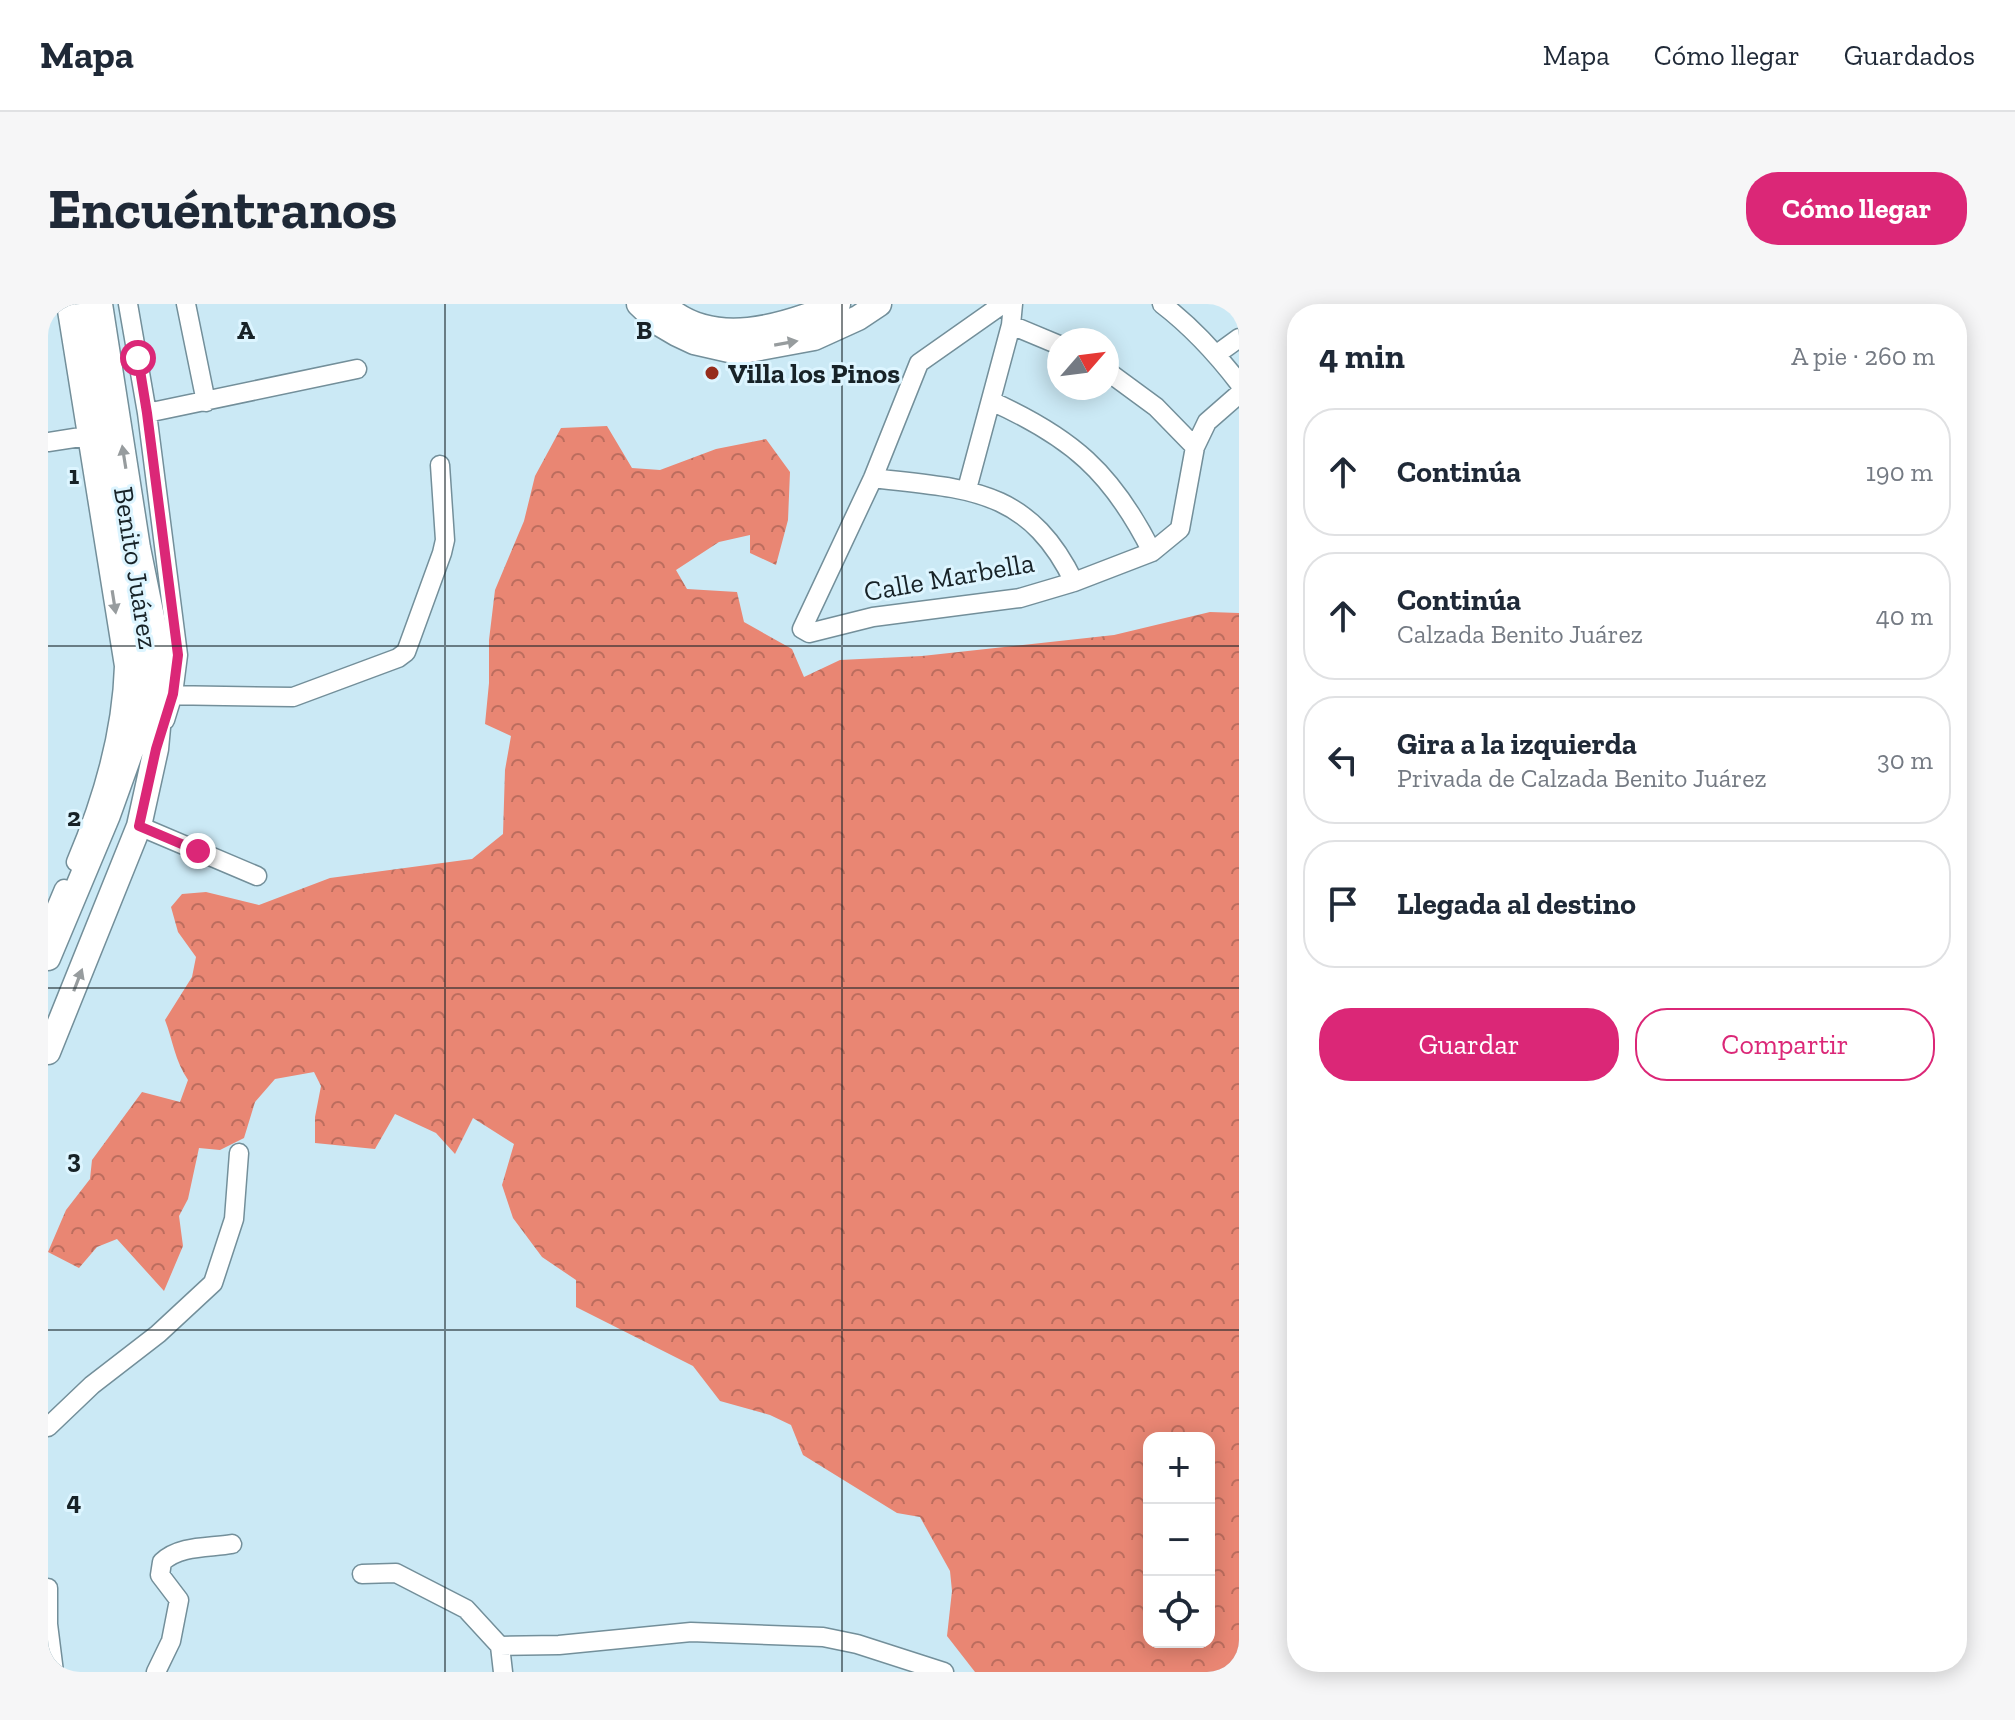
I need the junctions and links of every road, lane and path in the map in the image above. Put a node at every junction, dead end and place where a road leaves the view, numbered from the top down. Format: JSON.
{"nodes":[{"id":1,"x":66,"y":304,"type":"edge"},
{"id":2,"x":79,"y":304,"type":"edge"},
{"id":3,"x":100,"y":304,"type":"edge"},
{"id":4,"x":128,"y":304,"type":"edge"},
{"id":5,"x":186,"y":304,"type":"edge"},
{"id":6,"x":639,"y":304,"type":"edge"},
{"id":7,"x":663,"y":304,"type":"edge"},
{"id":8,"x":838,"y":304,"type":"edge"},
{"id":9,"x":879,"y":304,"type":"edge"},
{"id":10,"x":1003,"y":304,"type":"edge"},
{"id":11,"x":1013,"y":304,"type":"edge"},
{"id":12,"x":1162,"y":304,"type":"edge"},
{"id":13,"x":1011,"y":325,"type":"junction"},
{"id":14,"x":1239,"y":338,"type":"edge"},
{"id":15,"x":1047,"y":340,"type":"edge"},
{"id":16,"x":1217,"y":354,"type":"junction"},
{"id":17,"x":357,"y":369,"type":"dead end"},
{"id":18,"x":1119,"y":380,"type":"edge"},
{"id":19,"x":1239,"y":383,"type":"edge"},
{"id":20,"x":1239,"y":394,"type":"edge"},
{"id":21,"x":991,"y":401,"type":"junction"},
{"id":22,"x":206,"y":402,"type":"junction"},
{"id":23,"x":147,"y":413,"type":"junction"},
{"id":24,"x":87,"y":436,"type":"junction"},
{"id":25,"x":48,"y":442,"type":"edge"},
{"id":26,"x":1195,"y":447,"type":"junction"},
{"id":27,"x":440,"y":465,"type":"dead end"},
{"id":28,"x":873,"y":478,"type":"junction"},
{"id":29,"x":967,"y":489,"type":"junction"},
{"id":30,"x":1152,"y":552,"type":"junction"},
{"id":31,"x":1074,"y":582,"type":"junction"},
{"id":32,"x":166,"y":695,"type":"junction"},
{"id":33,"x":139,"y":826,"type":"junction"},
{"id":34,"x":257,"y":876,"type":"dead end"},
{"id":35,"x":48,"y":927,"type":"edge"},
{"id":36,"x":48,"y":958,"type":"edge"},
{"id":37,"x":48,"y":1052,"type":"edge"},
{"id":38,"x":239,"y":1153,"type":"dead end"},
{"id":39,"x":48,"y":1427,"type":"edge"},
{"id":40,"x":232,"y":1544,"type":"dead end"},
{"id":41,"x":362,"y":1574,"type":"dead end"},
{"id":42,"x":48,"y":1588,"type":"edge"},
{"id":43,"x":500,"y":1646,"type":"junction"},
{"id":44,"x":54,"y":1672,"type":"edge"},
{"id":45,"x":156,"y":1672,"type":"edge"},
{"id":46,"x":503,"y":1672,"type":"edge"},
{"id":47,"x":944,"y":1672,"type":"edge"}],
"edges":[{"from":1,"to":24,"type":"street","name":"Benito Juárez"},
{"from":2,"to":36,"type":"main road"},
{"from":32,"to":3,"type":"main road","one_way":true},
{"from":4,"to":23,"type":"street"},
{"from":5,"to":22,"type":"street"},
{"from":6,"to":9,"type":"main road","one_way":true},
{"from":7,"to":8,"type":"main road"},
{"from":10,"to":28,"type":"street"},
{"from":11,"to":13,"type":"street"},
{"from":12,"to":16,"type":"street"},
{"from":13,"to":15,"type":"street"},
{"from":13,"to":21,"type":"street"},
{"from":14,"to":16,"type":"street"},
{"from":16,"to":19,"type":"street"},
{"from":17,"to":22,"type":"street"},
{"from":18,"to":26,"type":"street"},
{"from":20,"to":26,"type":"street","name":"Calle Marbella"},
{"from":21,"to":29,"type":"street"},
{"from":21,"to":30,"type":"street"},
{"from":22,"to":23,"type":"street"},
{"from":23,"to":32,"type":"street"},
{"from":24,"to":25,"type":"street"},
{"from":24,"to":35,"type":"street","name":"Benito Juárez","one_way":true},
{"from":26,"to":30,"type":"street","name":"Calle Marbella"},
{"from":27,"to":32,"type":"street"},
{"from":28,"to":29,"type":"street"},
{"from":28,"to":31,"type":"street","name":"Calle Marbella"},
{"from":29,"to":31,"type":"street"},
{"from":30,"to":31,"type":"street","name":"Calle Marbella"},
{"from":32,"to":33,"type":"main road"},
{"from":33,"to":34,"type":"street"},
{"from":37,"to":33,"type":"main road","one_way":true},
{"from":38,"to":39,"type":"street"},
{"from":40,"to":45,"type":"street"},
{"from":41,"to":43,"type":"street"},
{"from":42,"to":44,"type":"street"},
{"from":43,"to":46,"type":"street"},
{"from":43,"to":47,"type":"street"}]}
